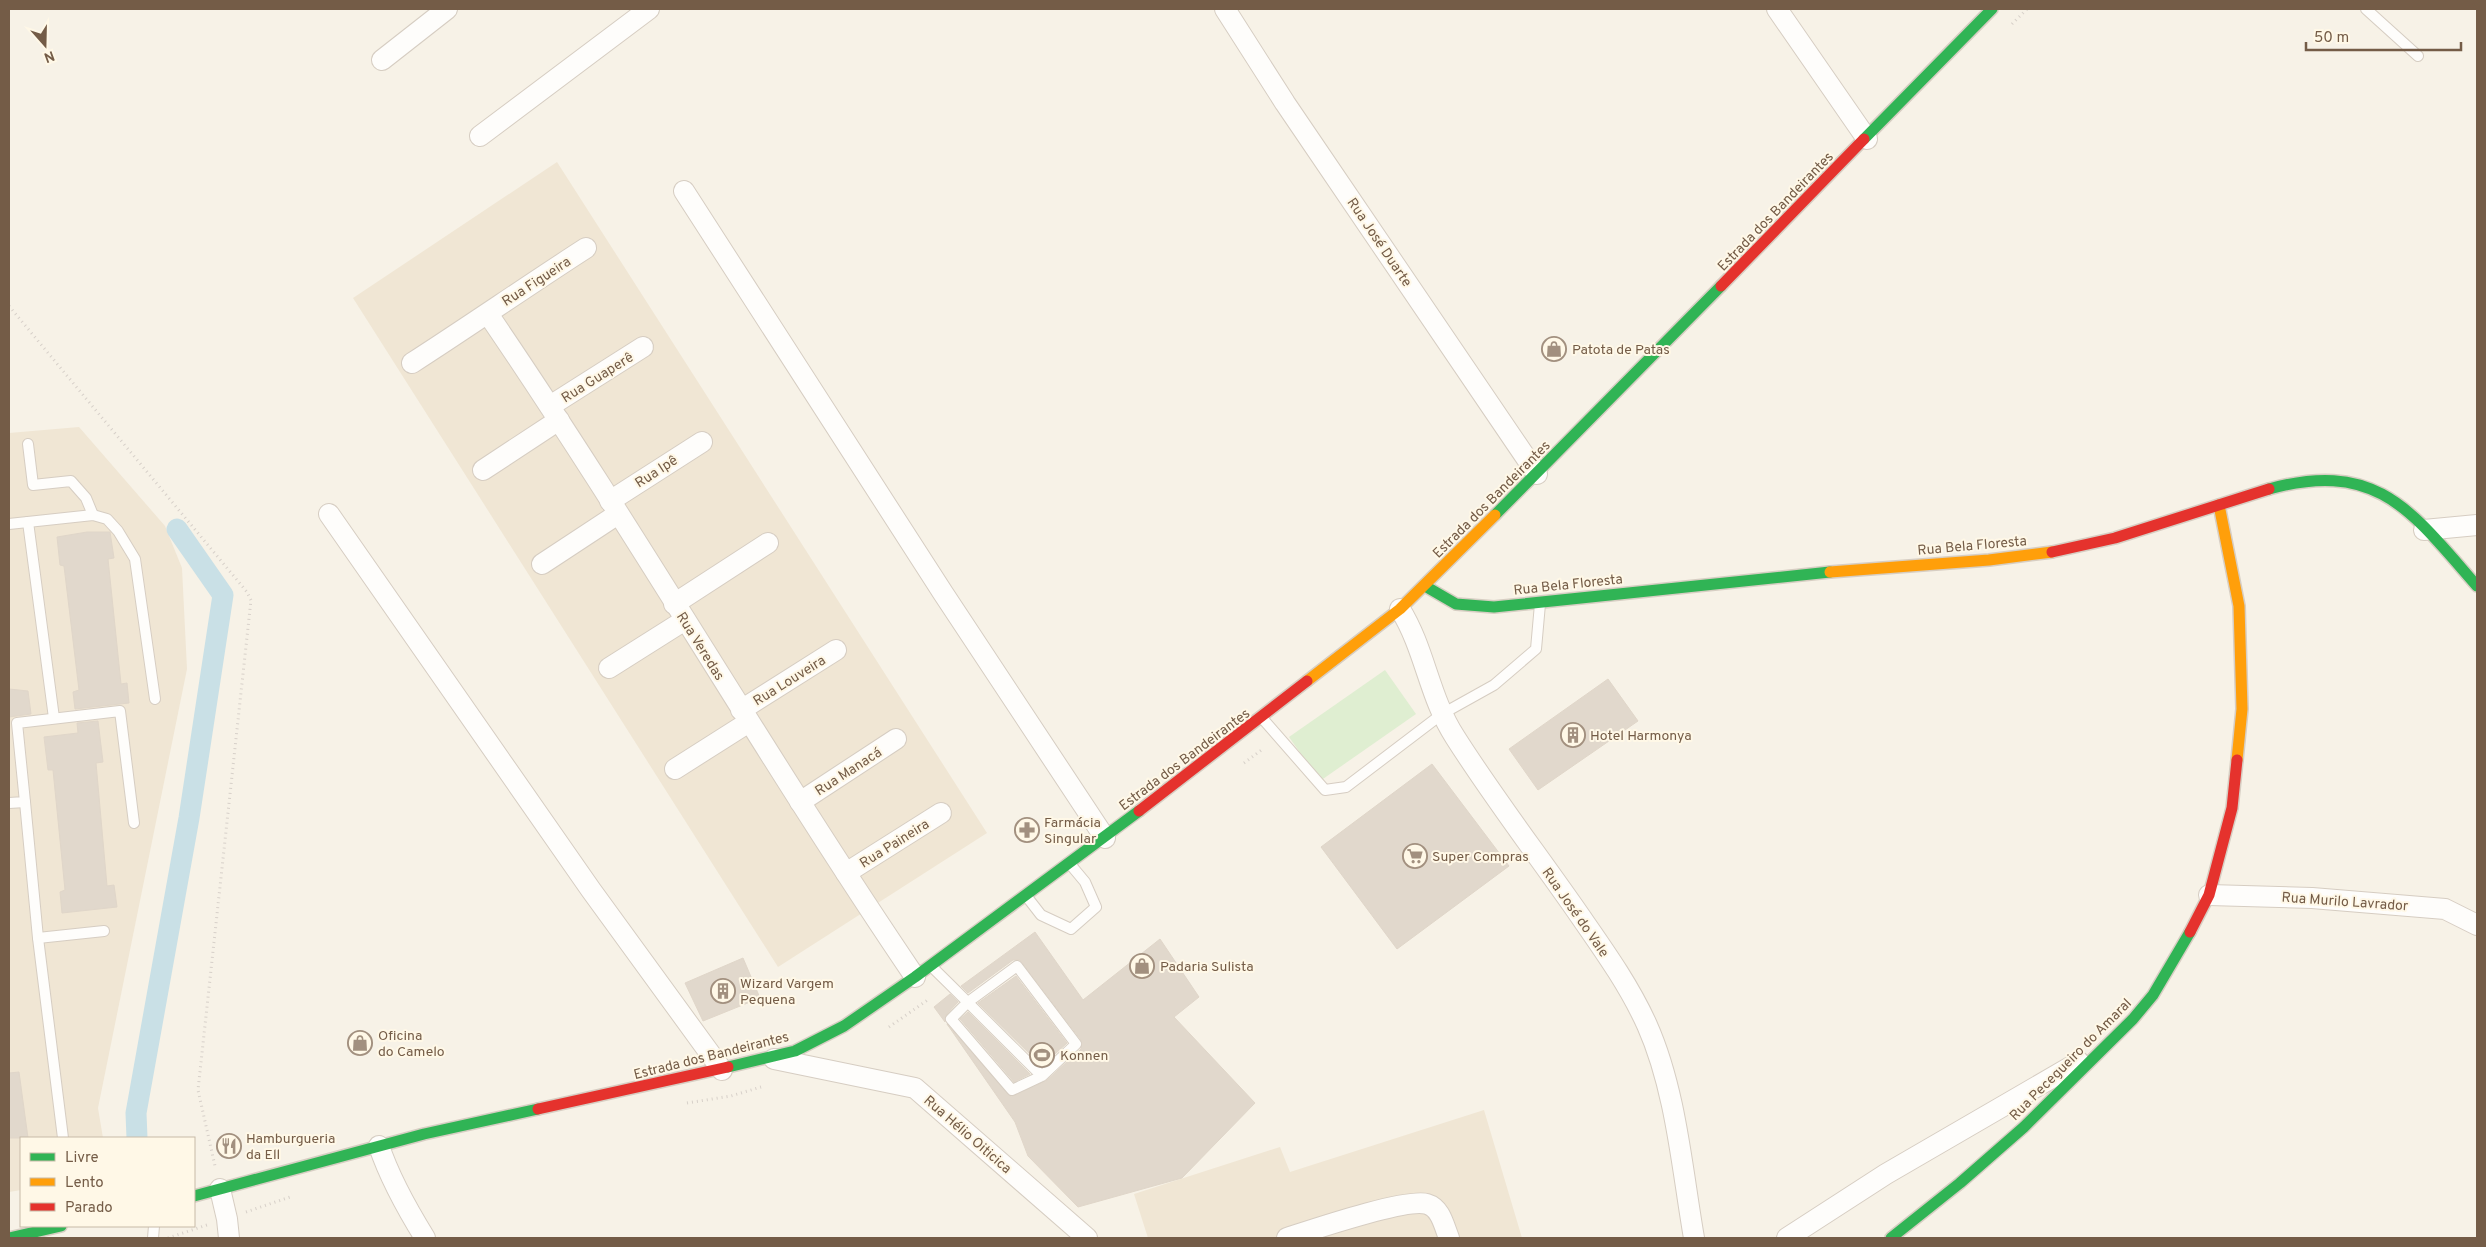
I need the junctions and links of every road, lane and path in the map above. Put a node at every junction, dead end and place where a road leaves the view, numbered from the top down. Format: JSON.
{"nodes":[{"id":1,"x":447,"y":9,"type":"edge"},
{"id":2,"x":649,"y":9,"type":"edge"},
{"id":3,"x":1225,"y":9,"type":"edge"},
{"id":4,"x":1777,"y":9,"type":"edge"},
{"id":5,"x":1992,"y":9,"type":"edge"},
{"id":6,"x":2366,"y":9,"type":"edge"},
{"id":7,"x":2418,"y":56,"type":"dead end"},
{"id":8,"x":382,"y":60,"type":"dead end"},
{"id":9,"x":480,"y":136,"type":"dead end"},
{"id":10,"x":1867,"y":139,"type":"junction"},
{"id":11,"x":684,"y":191,"type":"dead end"},
{"id":12,"x":586,"y":248,"type":"dead end"},
{"id":13,"x":9,"y":306,"type":"edge"},
{"id":14,"x":488,"y":314,"type":"junction"},
{"id":15,"x":643,"y":347,"type":"dead end"},
{"id":16,"x":412,"y":363,"type":"dead end"},
{"id":17,"x":555,"y":413,"type":"junction"},
{"id":18,"x":702,"y":442,"type":"dead end"},
{"id":19,"x":28,"y":444,"type":"dead end"},
{"id":20,"x":483,"y":470,"type":"dead end"},
{"id":21,"x":1537,"y":474,"type":"junction"},
{"id":22,"x":2219,"y":505,"type":"junction"},
{"id":23,"x":614,"y":507,"type":"junction"},
{"id":24,"x":329,"y":514,"type":"dead end"},
{"id":25,"x":93,"y":515,"type":"junction"},
{"id":26,"x":28,"y":522,"type":"junction"},
{"id":27,"x":9,"y":524,"type":"edge"},
{"id":28,"x":2477,"y":525,"type":"edge"},
{"id":29,"x":2424,"y":530,"type":"junction"},
{"id":30,"x":768,"y":543,"type":"dead end"},
{"id":31,"x":542,"y":564,"type":"dead end"},
{"id":32,"x":1425,"y":586,"type":"junction"},
{"id":33,"x":2477,"y":586,"type":"edge"},
{"id":34,"x":1540,"y":603,"type":"junction"},
{"id":35,"x":1400,"y":609,"type":"junction"},
{"id":36,"x":679,"y":612,"type":"junction"},
{"id":37,"x":836,"y":650,"type":"dead end"},
{"id":38,"x":608,"y":668,"type":"dead end"},
{"id":39,"x":155,"y":699,"type":"dead end"},
{"id":40,"x":1442,"y":714,"type":"junction"},
{"id":41,"x":745,"y":716,"type":"junction"},
{"id":42,"x":54,"y":718,"type":"junction"},
{"id":43,"x":1262,"y":718,"type":"junction"},
{"id":44,"x":1278,"y":736,"type":"junction"},
{"id":45,"x":896,"y":739,"type":"dead end"},
{"id":46,"x":1238,"y":768,"type":"dead end"},
{"id":47,"x":675,"y":769,"type":"dead end"},
{"id":48,"x":25,"y":802,"type":"junction"},
{"id":49,"x":800,"y":802,"type":"junction"},
{"id":50,"x":9,"y":803,"type":"edge"},
{"id":51,"x":941,"y":813,"type":"dead end"},
{"id":52,"x":134,"y":823,"type":"dead end"},
{"id":53,"x":1105,"y":838,"type":"junction"},
{"id":54,"x":1070,"y":864,"type":"junction"},
{"id":55,"x":846,"y":873,"type":"junction"},
{"id":56,"x":2209,"y":894,"type":"junction"},
{"id":57,"x":1026,"y":896,"type":"junction"},
{"id":58,"x":2477,"y":924,"type":"edge"},
{"id":59,"x":104,"y":931,"type":"dead end"},
{"id":60,"x":38,"y":938,"type":"junction"},
{"id":61,"x":931,"y":965,"type":"junction"},
{"id":62,"x":915,"y":977,"type":"junction"},
{"id":63,"x":949,"y":984,"type":"junction"},
{"id":64,"x":968,"y":1002,"type":"junction"},
{"id":65,"x":886,"y":1028,"type":"dead end"},
{"id":66,"x":2112,"y":1040,"type":"junction"},
{"id":67,"x":770,"y":1058,"type":"junction"},
{"id":68,"x":722,"y":1070,"type":"junction"},
{"id":69,"x":1042,"y":1076,"type":"junction"},
{"id":70,"x":767,"y":1085,"type":"dead end"},
{"id":71,"x":684,"y":1103,"type":"dead end"},
{"id":72,"x":63,"y":1137,"type":"edge"},
{"id":73,"x":379,"y":1146,"type":"junction"},
{"id":74,"x":220,"y":1189,"type":"junction"},
{"id":75,"x":195,"y":1196,"type":"edge"},
{"id":76,"x":292,"y":1196,"type":"dead end"},
{"id":77,"x":57,"y":1227,"type":"edge"},
{"id":78,"x":228,"y":1229,"type":"edge"},
{"id":79,"x":9,"y":1238,"type":"edge"},
{"id":80,"x":168,"y":1238,"type":"edge"},
{"id":81,"x":425,"y":1238,"type":"edge"},
{"id":82,"x":1088,"y":1238,"type":"edge"},
{"id":83,"x":1288,"y":1238,"type":"edge"},
{"id":84,"x":1448,"y":1238,"type":"edge"},
{"id":85,"x":1694,"y":1238,"type":"edge"},
{"id":86,"x":1787,"y":1238,"type":"edge"},
{"id":87,"x":1891,"y":1238,"type":"edge"}],
"edges":[{"from":1,"to":8,"type":"street"},
{"from":2,"to":9,"type":"street"},
{"from":3,"to":21,"type":"street","name":"Rua José Duarte"},
{"from":4,"to":10,"type":"street"},
{"from":5,"to":10,"type":"main road","name":"Estrada dos Bandeirantes"},
{"from":6,"to":7,"type":"lane"},
{"from":10,"to":21,"type":"main road","name":"Estrada dos Bandeirantes"},
{"from":11,"to":53,"type":"street"},
{"from":12,"to":14,"type":"street","name":"Rua Figueira"},
{"from":13,"to":74,"type":"path"},
{"from":14,"to":16,"type":"street","name":"Rua Figueira"},
{"from":14,"to":17,"type":"street","name":"Rua Veredas"},
{"from":15,"to":17,"type":"street","name":"Rua Guaperê"},
{"from":17,"to":20,"type":"street","name":"Rua Guaperê"},
{"from":17,"to":23,"type":"street","name":"Rua Veredas"},
{"from":18,"to":23,"type":"street","name":"Rua Ipê"},
{"from":19,"to":25,"type":"lane"},
{"from":21,"to":32,"type":"main road","name":"Estrada dos Bandeirantes"},
{"from":22,"to":29,"type":"main road","name":"Rua Bela Floresta"},
{"from":22,"to":34,"type":"main road","name":"Rua Bela Floresta"},
{"from":22,"to":56,"type":"main road","name":"Rua Pecegueiro do Amaral"},
{"from":23,"to":31,"type":"street","name":"Rua Ipê"},
{"from":23,"to":36,"type":"street","name":"Rua Veredas"},
{"from":24,"to":68,"type":"street"},
{"from":25,"to":26,"type":"lane"},
{"from":25,"to":39,"type":"lane"},
{"from":26,"to":27,"type":"lane"},
{"from":26,"to":42,"type":"lane"},
{"from":28,"to":29,"type":"street"},
{"from":29,"to":33,"type":"main road","name":"Rua Bela Floresta"},
{"from":30,"to":36,"type":"street"},
{"from":32,"to":34,"type":"main road","name":"Rua Bela Floresta"},
{"from":32,"to":35,"type":"main road","name":"Estrada dos Bandeirantes"},
{"from":34,"to":40,"type":"lane"},
{"from":35,"to":40,"type":"street","name":"Rua José do Vale"},
{"from":35,"to":43,"type":"main road","name":"Estrada dos Bandeirantes"},
{"from":36,"to":38,"type":"street"},
{"from":36,"to":41,"type":"street","name":"Rua Veredas"},
{"from":37,"to":41,"type":"street","name":"Rua Louveira"},
{"from":40,"to":44,"type":"lane"},
{"from":40,"to":85,"type":"street","name":"Rua José do Vale"},
{"from":41,"to":47,"type":"street","name":"Rua Louveira"},
{"from":41,"to":49,"type":"street","name":"Rua Veredas"},
{"from":42,"to":48,"type":"lane"},
{"from":42,"to":52,"type":"lane"},
{"from":43,"to":44,"type":"lane"},
{"from":43,"to":53,"type":"main road","name":"Estrada dos Bandeirantes"},
{"from":44,"to":46,"type":"path"},
{"from":45,"to":49,"type":"street","name":"Rua Manacá"},
{"from":48,"to":50,"type":"lane"},
{"from":48,"to":60,"type":"lane"},
{"from":49,"to":55,"type":"street","name":"Rua Veredas"},
{"from":51,"to":55,"type":"street","name":"Rua Paineira"},
{"from":53,"to":54,"type":"main road","name":"Estrada dos Bandeirantes"},
{"from":54,"to":57,"type":"main road","name":"Estrada dos Bandeirantes"},
{"from":54,"to":57,"type":"lane"},
{"from":55,"to":62,"type":"street","name":"Rua Veredas"},
{"from":56,"to":58,"type":"street","name":"Rua Murilo Lavrador"},
{"from":56,"to":66,"type":"main road","name":"Rua Pecegueiro do Amaral"},
{"from":57,"to":61,"type":"main road","name":"Estrada dos Bandeirantes"},
{"from":59,"to":60,"type":"lane"},
{"from":60,"to":72,"type":"lane"},
{"from":61,"to":62,"type":"main road","name":"Estrada dos Bandeirantes"},
{"from":61,"to":63,"type":"lane"},
{"from":62,"to":67,"type":"main road","name":"Estrada dos Bandeirantes"},
{"from":63,"to":64,"type":"lane"},
{"from":63,"to":65,"type":"path"},
{"from":64,"to":69,"type":"lane"},
{"from":64,"to":69,"type":"lane"},
{"from":64,"to":69,"type":"lane"},
{"from":66,"to":86,"type":"street"},
{"from":66,"to":87,"type":"main road","name":"Rua Pecegueiro do Amaral"},
{"from":67,"to":68,"type":"main road","name":"Estrada dos Bandeirantes"},
{"from":67,"to":82,"type":"street","name":"Rua Hélio Oiticica"},
{"from":68,"to":73,"type":"main road","name":"Estrada dos Bandeirantes"},
{"from":70,"to":71,"type":"path"},
{"from":73,"to":74,"type":"main road","name":"Estrada dos Bandeirantes"},
{"from":73,"to":81,"type":"street"},
{"from":74,"to":75,"type":"main road","name":"Estrada dos Bandeirantes"},
{"from":74,"to":78,"type":"street"},
{"from":76,"to":78,"type":"path"},
{"from":77,"to":79,"type":"main road"},
{"from":78,"to":80,"type":"path"},
{"from":83,"to":84,"type":"street"}]}
